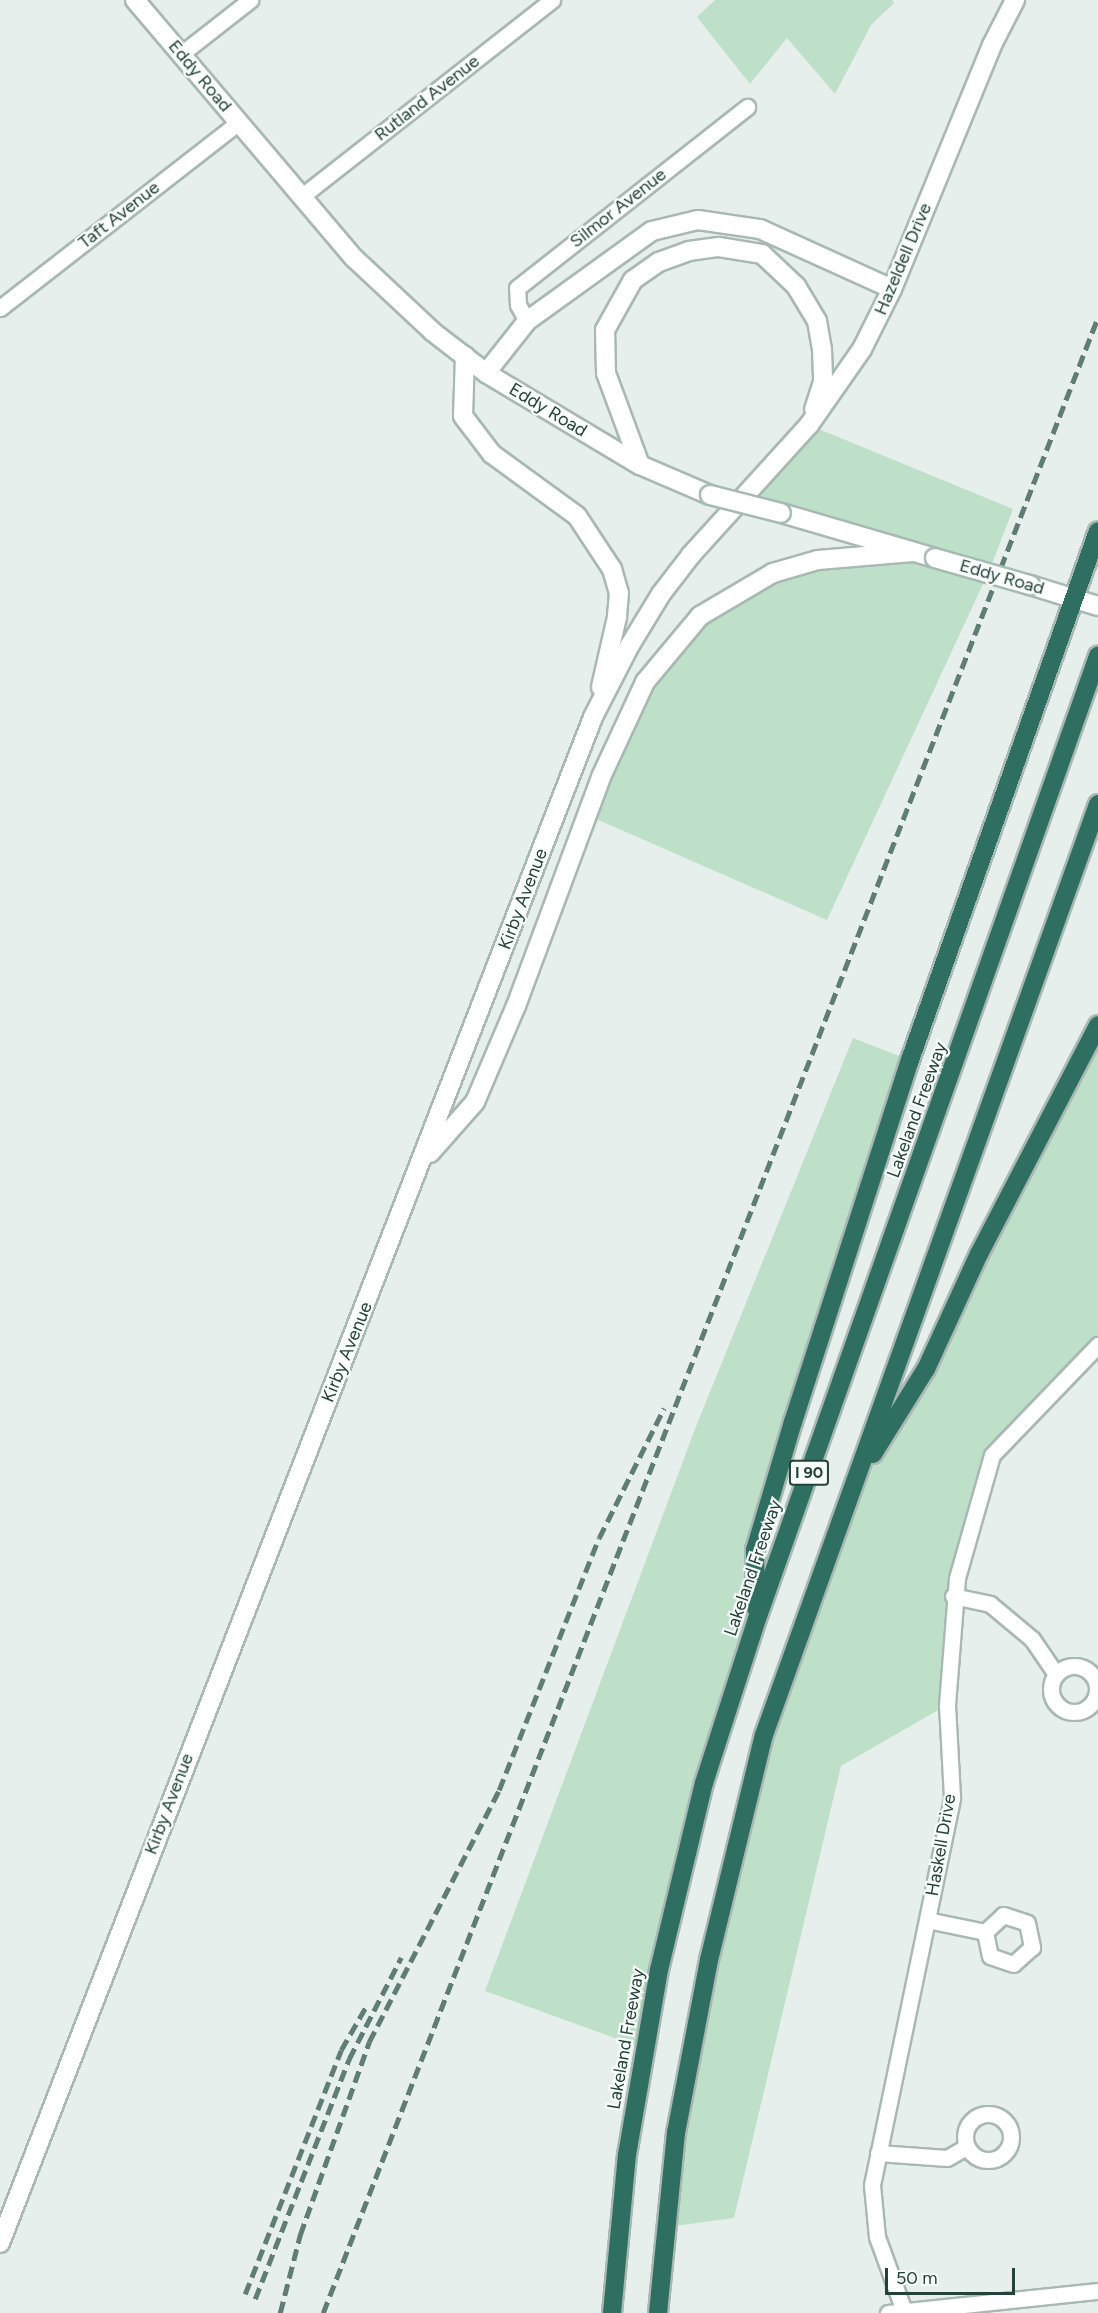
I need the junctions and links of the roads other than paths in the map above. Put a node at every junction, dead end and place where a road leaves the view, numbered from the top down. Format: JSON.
{"nodes":[{"id":1,"x":135,"y":0,"type":"edge"},
{"id":2,"x":250,"y":0,"type":"edge"},
{"id":3,"x":552,"y":0,"type":"edge"},
{"id":4,"x":1015,"y":0,"type":"edge"},
{"id":5,"x":181,"y":54,"type":"junction"},
{"id":6,"x":747,"y":106,"type":"dead end"},
{"id":7,"x":239,"y":122,"type":"junction"},
{"id":8,"x":302,"y":196,"type":"junction"},
{"id":9,"x":762,"y":254,"type":"junction"},
{"id":10,"x":830,"y":262,"type":"junction"},
{"id":11,"x":892,"y":290,"type":"junction"},
{"id":12,"x":0,"y":308,"type":"edge"},
{"id":13,"x":527,"y":321,"type":"junction"},
{"id":14,"x":465,"y":356,"type":"junction"},
{"id":15,"x":486,"y":373,"type":"junction"},
{"id":16,"x":809,"y":425,"type":"junction"},
{"id":17,"x":639,"y":465,"type":"junction"},
{"id":18,"x":748,"y":492,"type":"joint"},
{"id":19,"x":1098,"y":531,"type":"edge"},
{"id":20,"x":913,"y":552,"type":"junction"},
{"id":21,"x":1086,"y":602,"type":"edge"},
{"id":22,"x":1098,"y":656,"type":"edge"},
{"id":23,"x":593,"y":717,"type":"junction"},
{"id":24,"x":1098,"y":804,"type":"edge"},
{"id":25,"x":1098,"y":1025,"type":"edge"},
{"id":26,"x":423,"y":1161,"type":"junction"},
{"id":27,"x":1098,"y":1345,"type":"edge"},
{"id":28,"x":855,"y":1484,"type":"junction"},
{"id":29,"x":953,"y":1596,"type":"junction"},
{"id":30,"x":757,"y":1619,"type":"junction"},
{"id":31,"x":1056,"y":1674,"type":"dead end"},
{"id":32,"x":927,"y":1920,"type":"junction"},
{"id":33,"x":984,"y":1932,"type":"dead end"},
{"id":34,"x":966,"y":2147,"type":"dead end"},
{"id":35,"x":878,"y":2153,"type":"junction"},
{"id":36,"x":0,"y":2243,"type":"edge"},
{"id":37,"x":1098,"y":2291,"type":"edge"},
{"id":38,"x":904,"y":2311,"type":"junction"},
{"id":39,"x":612,"y":2313,"type":"edge"},
{"id":40,"x":658,"y":2313,"type":"edge"},
{"id":41,"x":888,"y":2313,"type":"edge"}],
"edges":[{"from":1,"to":5,"type":"street","name":"Eddy Road"},
{"from":2,"to":5,"type":"street"},
{"from":3,"to":8,"type":"street","name":"Rutland Avenue"},
{"from":4,"to":11,"type":"street","name":"Hazeldell Drive"},
{"from":5,"to":7,"type":"street","name":"Eddy Road"},
{"from":6,"to":13,"type":"street","name":"Silmor Avenue"},
{"from":7,"to":8,"type":"street","name":"Eddy Road"},
{"from":7,"to":12,"type":"street","name":"Taft Avenue"},
{"from":8,"to":14,"type":"street","name":"Eddy Road"},
{"from":9,"to":10,"type":"street"},
{"from":9,"to":16,"type":"street"},
{"from":9,"to":17,"type":"street"},
{"from":10,"to":11,"type":"street"},
{"from":10,"to":13,"type":"street"},
{"from":11,"to":16,"type":"street","name":"Hazeldell Drive"},
{"from":13,"to":15,"type":"street"},
{"from":14,"to":15,"type":"street","name":"Eddy Road"},
{"from":14,"to":23,"type":"street"},
{"from":15,"to":17,"type":"street","name":"Eddy Road"},
{"from":16,"to":18,"type":"street","name":"Hazeldell Drive"},
{"from":17,"to":20,"type":"street","name":"Eddy Road","bridge":true},
{"from":18,"to":23,"type":"street","name":"Kirby Avenue"},
{"from":19,"to":21,"type":"highway"},
{"from":20,"to":21,"type":"street","name":"Eddy Road","bridge":true},
{"from":20,"to":26,"type":"street"},
{"from":21,"to":30,"type":"highway"},
{"from":22,"to":30,"type":"highway","name":"Lakeland Freeway","number":"I 90"},
{"from":23,"to":26,"type":"street","name":"Kirby Avenue"},
{"from":24,"to":28,"type":"highway","number":"I 90"},
{"from":25,"to":28,"type":"highway"},
{"from":26,"to":36,"type":"street","name":"Kirby Avenue"},
{"from":27,"to":29,"type":"street","name":"Haskell Drive"},
{"from":28,"to":40,"type":"highway","number":"I 90"},
{"from":29,"to":31,"type":"street"},
{"from":29,"to":32,"type":"street","name":"Haskell Drive"},
{"from":30,"to":39,"type":"highway","name":"Lakeland Freeway","number":"I 90"},
{"from":32,"to":33,"type":"street"},
{"from":32,"to":35,"type":"street","name":"Haskell Drive"},
{"from":34,"to":35,"type":"street"},
{"from":35,"to":38,"type":"street","name":"Haskell Drive"},
{"from":37,"to":38,"type":"street"},
{"from":38,"to":41,"type":"street"}]}
